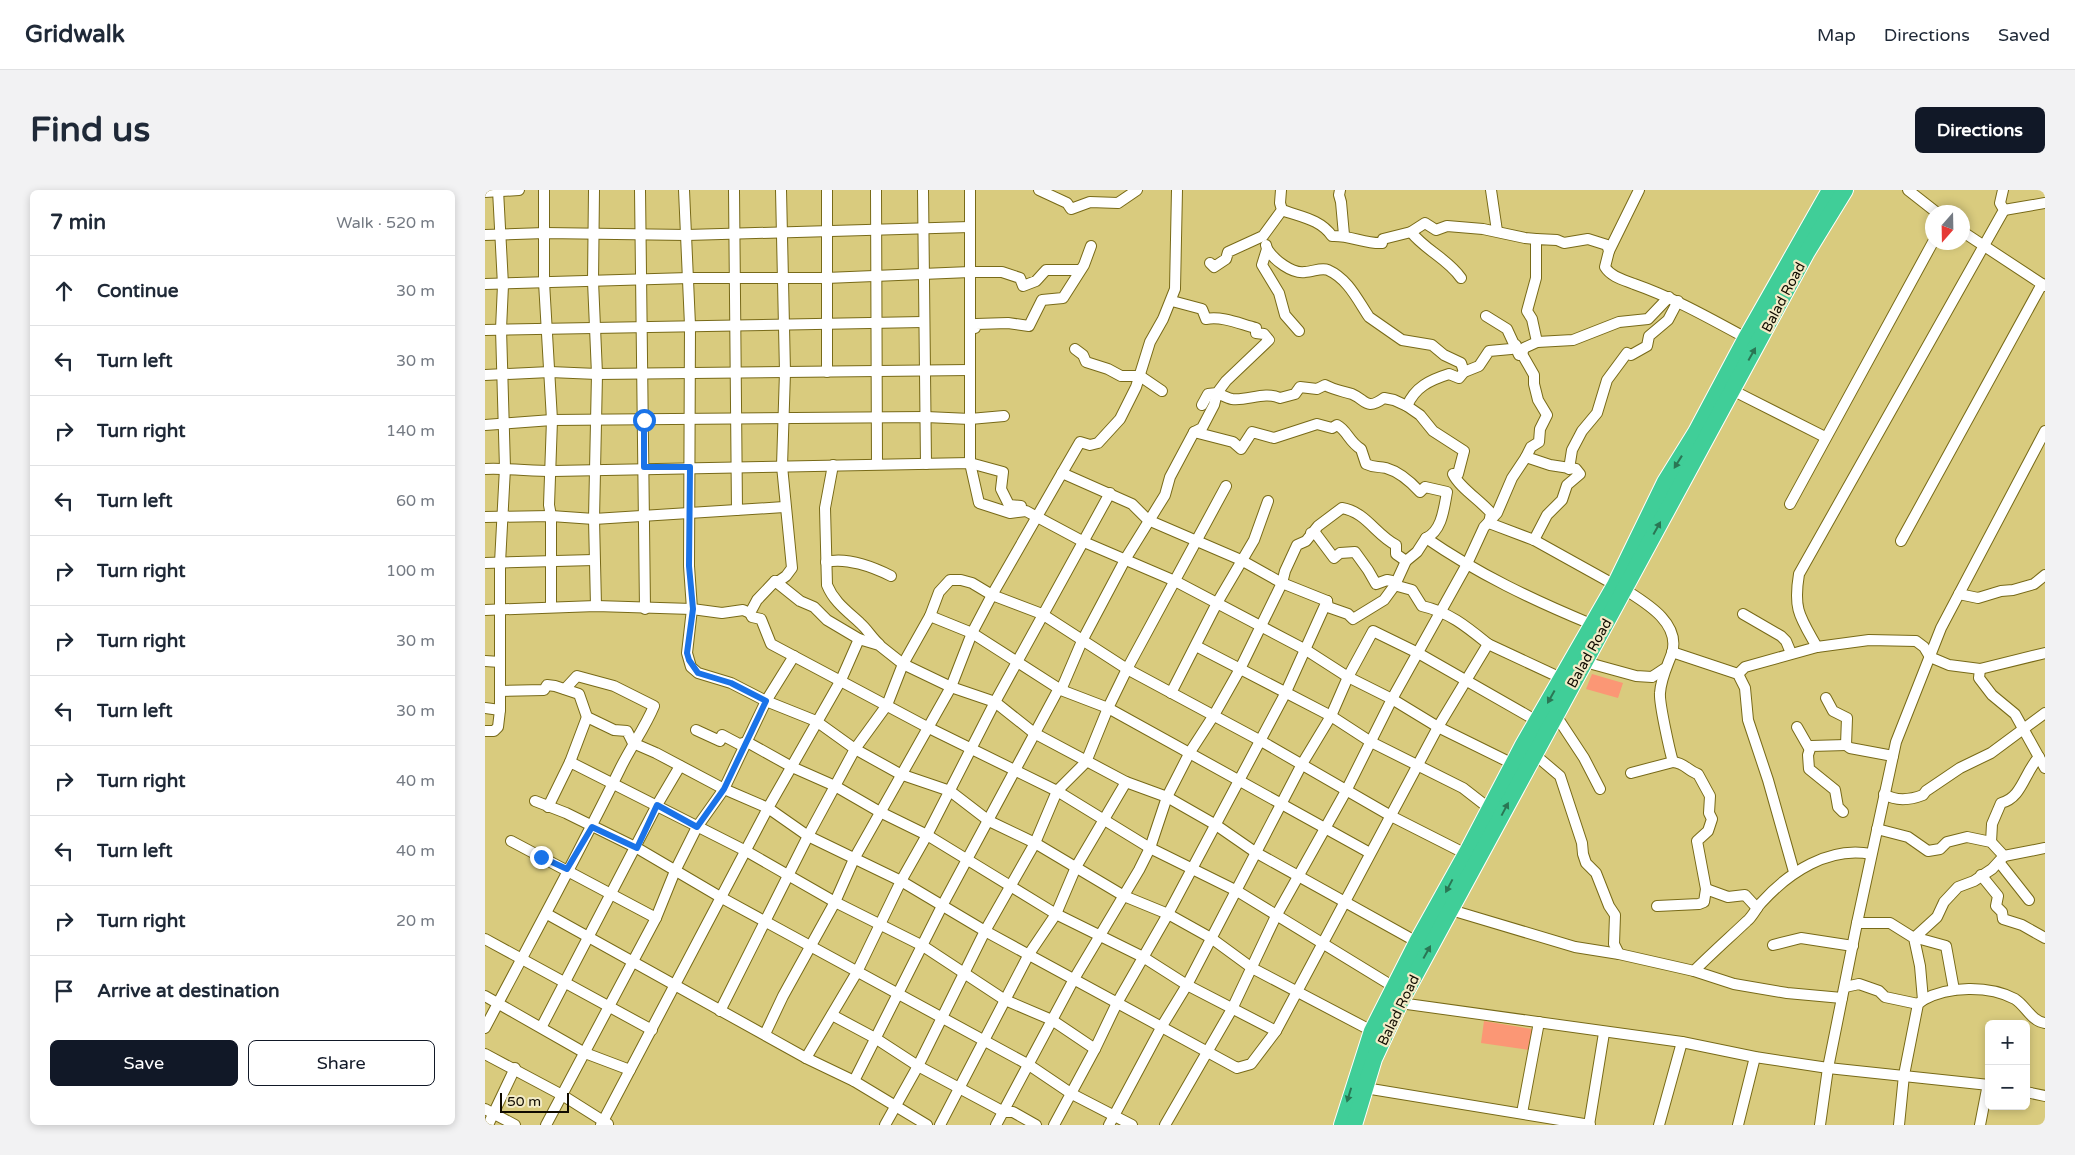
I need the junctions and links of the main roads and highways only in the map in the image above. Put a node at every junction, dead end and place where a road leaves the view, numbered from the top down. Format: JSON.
{"nodes":[{"id":1,"x":1830,"y":190,"type":"edge"},
{"id":2,"x":1845,"y":190,"type":"edge"},
{"id":3,"x":1619,"y":587,"type":"junction"},
{"id":4,"x":1397,"y":995,"type":"junction"},
{"id":5,"x":1342,"y":1125,"type":"edge"},
{"id":6,"x":1354,"y":1125,"type":"edge"}],
"edges":[{"from":1,"to":3,"type":"highway","name":"Balad Road","one_way":true},
{"from":3,"to":2,"type":"highway","name":"Balad Road","one_way":true},
{"from":4,"to":3,"type":"highway","name":"Balad Road","one_way":true},
{"from":3,"to":4,"type":"highway","name":"Balad Road","one_way":true},
{"from":4,"to":5,"type":"highway","name":"Balad Road","one_way":true},
{"from":4,"to":6,"type":"highway","name":"Balad Road"}]}
